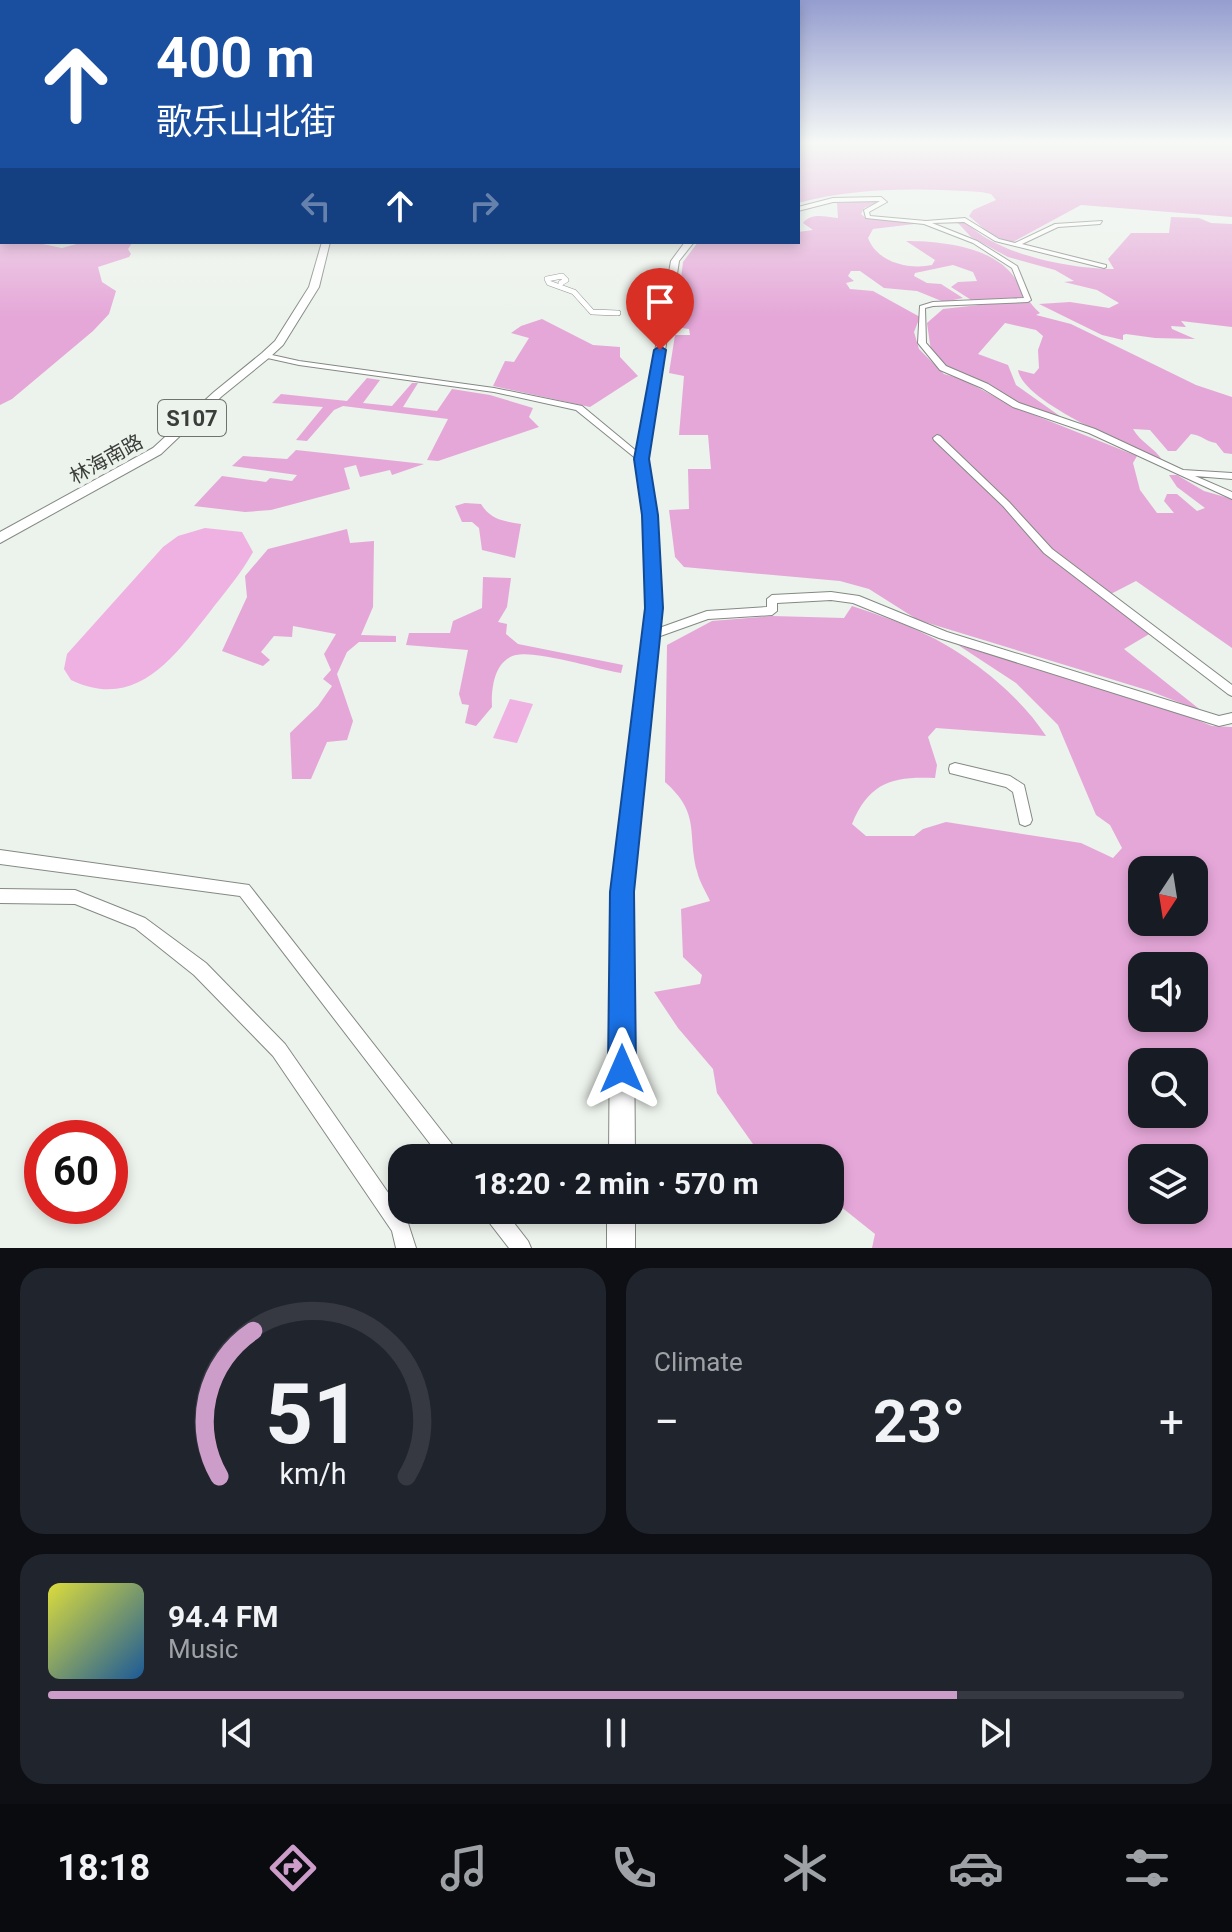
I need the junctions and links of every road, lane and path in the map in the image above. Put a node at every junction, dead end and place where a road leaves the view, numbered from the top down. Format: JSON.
{"nodes":[{"id":1,"x":837,"y":200,"type":"edge"},
{"id":2,"x":880,"y":200,"type":"edge"},
{"id":3,"x":800,"y":208,"type":"edge"},
{"id":4,"x":925,"y":222,"type":"junction"},
{"id":5,"x":1100,"y":222,"type":"dead end"},
{"id":6,"x":325,"y":244,"type":"edge"},
{"id":7,"x":688,"y":244,"type":"edge"},
{"id":8,"x":1015,"y":245,"type":"junction"},
{"id":9,"x":1104,"y":266,"type":"dead end"},
{"id":10,"x":561,"y":283,"type":"dead end"},
{"id":11,"x":618,"y":313,"type":"dead end"},
{"id":12,"x":266,"y":355,"type":"junction"},
{"id":13,"x":937,"y":438,"type":"dead end"},
{"id":14,"x":642,"y":459,"type":"junction"},
{"id":15,"x":1173,"y":469,"type":"junction"},
{"id":16,"x":1232,"y":476,"type":"edge"},
{"id":17,"x":1232,"y":496,"type":"edge"},
{"id":18,"x":0,"y":538,"type":"edge"},
{"id":19,"x":652,"y":635,"type":"junction"},
{"id":20,"x":1232,"y":691,"type":"edge"},
{"id":21,"x":1232,"y":718,"type":"edge"},
{"id":22,"x":955,"y":769,"type":"dead end"},
{"id":23,"x":1025,"y":820,"type":"dead end"},
{"id":24,"x":0,"y":857,"type":"edge"},
{"id":25,"x":0,"y":896,"type":"edge"},
{"id":26,"x":441,"y":1144,"type":"edge"},
{"id":27,"x":622,"y":1144,"type":"edge"},
{"id":28,"x":503,"y":1224,"type":"edge"},
{"id":29,"x":621,"y":1224,"type":"edge"},
{"id":30,"x":406,"y":1248,"type":"edge"},
{"id":31,"x":521,"y":1248,"type":"edge"},
{"id":32,"x":621,"y":1248,"type":"edge"}],
"edges":[{"from":1,"to":3,"type":"street"},
{"from":2,"to":4,"type":"street"},
{"from":4,"to":8,"type":"street"},
{"from":4,"to":15,"type":"street"},
{"from":5,"to":8,"type":"street"},
{"from":6,"to":12,"type":"main road","name":"林海南路","number":"S107"},
{"from":7,"to":14,"type":"main road"},
{"from":8,"to":9,"type":"street"},
{"from":10,"to":11,"type":"street"},
{"from":12,"to":14,"type":"street"},
{"from":12,"to":18,"type":"main road","name":"林海南路","number":"S107"},
{"from":13,"to":20,"type":"street"},
{"from":14,"to":19,"type":"main road"},
{"from":15,"to":16,"type":"street"},
{"from":15,"to":17,"type":"street"},
{"from":19,"to":21,"type":"street"},
{"from":19,"to":27,"type":"main road"},
{"from":22,"to":23,"type":"street"},
{"from":24,"to":26,"type":"street"},
{"from":25,"to":30,"type":"street"},
{"from":28,"to":31,"type":"street"},
{"from":29,"to":32,"type":"main road"}]}
